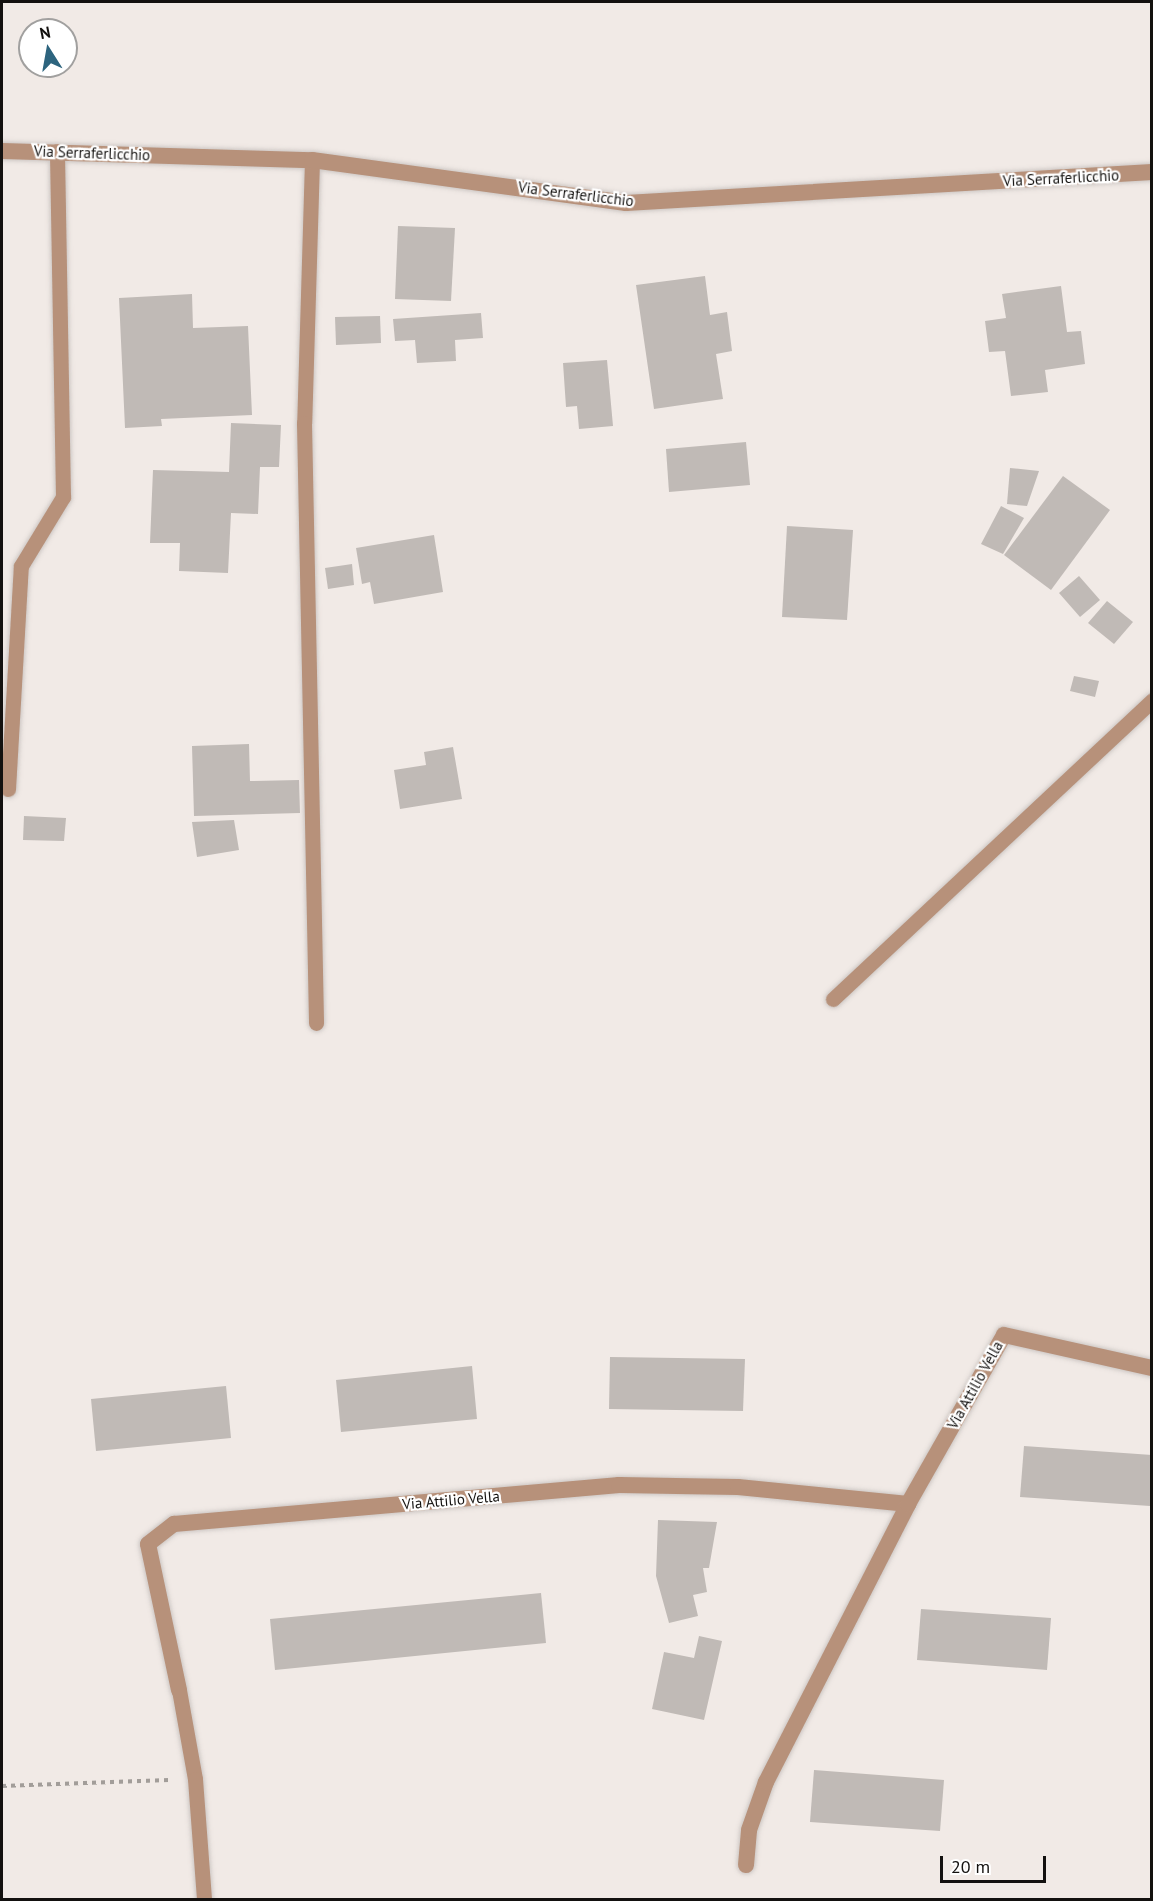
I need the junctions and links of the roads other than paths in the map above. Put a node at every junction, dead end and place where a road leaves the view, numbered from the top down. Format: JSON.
{"nodes":[{"id":1,"x":2,"y":151,"type":"edge"},
{"id":2,"x":57,"y":151,"type":"junction"},
{"id":3,"x":312,"y":160,"type":"junction"},
{"id":4,"x":1152,"y":172,"type":"edge"},
{"id":5,"x":1152,"y":701,"type":"edge"},
{"id":6,"x":8,"y":789,"type":"dead end"},
{"id":7,"x":833,"y":999,"type":"dead end"},
{"id":8,"x":316,"y":1023,"type":"dead end"},
{"id":9,"x":1152,"y":1368,"type":"edge"},
{"id":10,"x":908,"y":1504,"type":"junction"},
{"id":11,"x":179,"y":1689,"type":"joint"},
{"id":12,"x":746,"y":1865,"type":"dead end"},
{"id":13,"x":204,"y":1899,"type":"edge"}],
"edges":[{"from":1,"to":2,"type":"street","name":"Via Serraferlicchio"},
{"from":2,"to":3,"type":"street","name":"Via Serraferlicchio"},
{"from":2,"to":6,"type":"lane"},
{"from":3,"to":4,"type":"street","name":"Via Serraferlicchio"},
{"from":3,"to":8,"type":"lane"},
{"from":5,"to":7,"type":"lane"},
{"from":9,"to":10,"type":"street","name":"Via Attilio Vella"},
{"from":10,"to":11,"type":"street","name":"Via Attilio Vella"},
{"from":10,"to":12,"type":"street","name":"Via Attilio Vella"},
{"from":11,"to":13,"type":"lane"}]}
